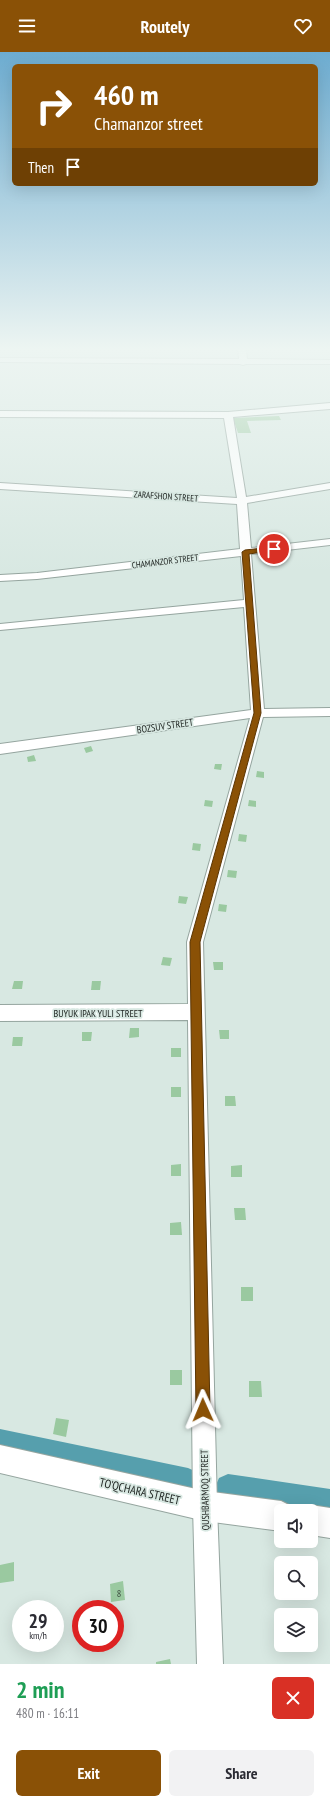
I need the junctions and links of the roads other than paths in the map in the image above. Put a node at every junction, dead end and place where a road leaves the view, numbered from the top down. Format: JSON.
{"nodes":[{"id":1,"x":229,"y":422,"type":"edge"},
{"id":2,"x":0,"y":486,"type":"edge"},
{"id":3,"x":330,"y":486,"type":"edge"},
{"id":4,"x":242,"y":501,"type":"junction"},
{"id":5,"x":330,"y":542,"type":"edge"},
{"id":6,"x":245,"y":552,"type":"junction"},
{"id":7,"x":0,"y":578,"type":"edge"},
{"id":8,"x":250,"y":603,"type":"junction"},
{"id":9,"x":0,"y":627,"type":"edge"},
{"id":10,"x":330,"y":712,"type":"edge"},
{"id":11,"x":258,"y":713,"type":"junction"},
{"id":12,"x":0,"y":749,"type":"edge"},
{"id":13,"x":196,"y":1012,"type":"junction"},
{"id":14,"x":0,"y":1013,"type":"edge"},
{"id":15,"x":0,"y":1459,"type":"edge"},
{"id":16,"x":205,"y":1506,"type":"junction"},
{"id":17,"x":274,"y":1515,"type":"edge"},
{"id":18,"x":318,"y":1521,"type":"edge"},
{"id":19,"x":330,"y":1523,"type":"edge"},
{"id":20,"x":210,"y":1664,"type":"edge"}],
"edges":[{"from":1,"to":4,"type":"street","name":"QUSHBARMOQ STREET"},
{"from":2,"to":4,"type":"street","name":"ZARAFSHON STREET"},
{"from":3,"to":4,"type":"street","name":"ZARAFSHON STREET"},
{"from":4,"to":6,"type":"street","name":"QUSHBARMOQ STREET"},
{"from":5,"to":6,"type":"street","name":"CHAMANZOR STREET"},
{"from":6,"to":7,"type":"street","name":"CHAMANZOR STREET"},
{"from":6,"to":8,"type":"street","name":"QUSHBARMOQ STREET"},
{"from":8,"to":9,"type":"street"},
{"from":8,"to":11,"type":"street","name":"QUSHBARMOQ STREET"},
{"from":10,"to":11,"type":"street","name":"BOZSUV STREET"},
{"from":11,"to":12,"type":"street","name":"BOZSUV STREET"},
{"from":11,"to":13,"type":"street","name":"QUSHBARMOQ STREET"},
{"from":13,"to":14,"type":"street","name":"BUYUK IPAK YULI STREET"},
{"from":13,"to":16,"type":"street","name":"QUSHBARMOQ STREET"},
{"from":15,"to":16,"type":"street","name":"TO'QCHARA STREET"},
{"from":16,"to":17,"type":"street","name":"TO'QCHARA STREET"},
{"from":16,"to":20,"type":"street","name":"QUSHBARMOQ STREET"},
{"from":18,"to":19,"type":"street"}]}
